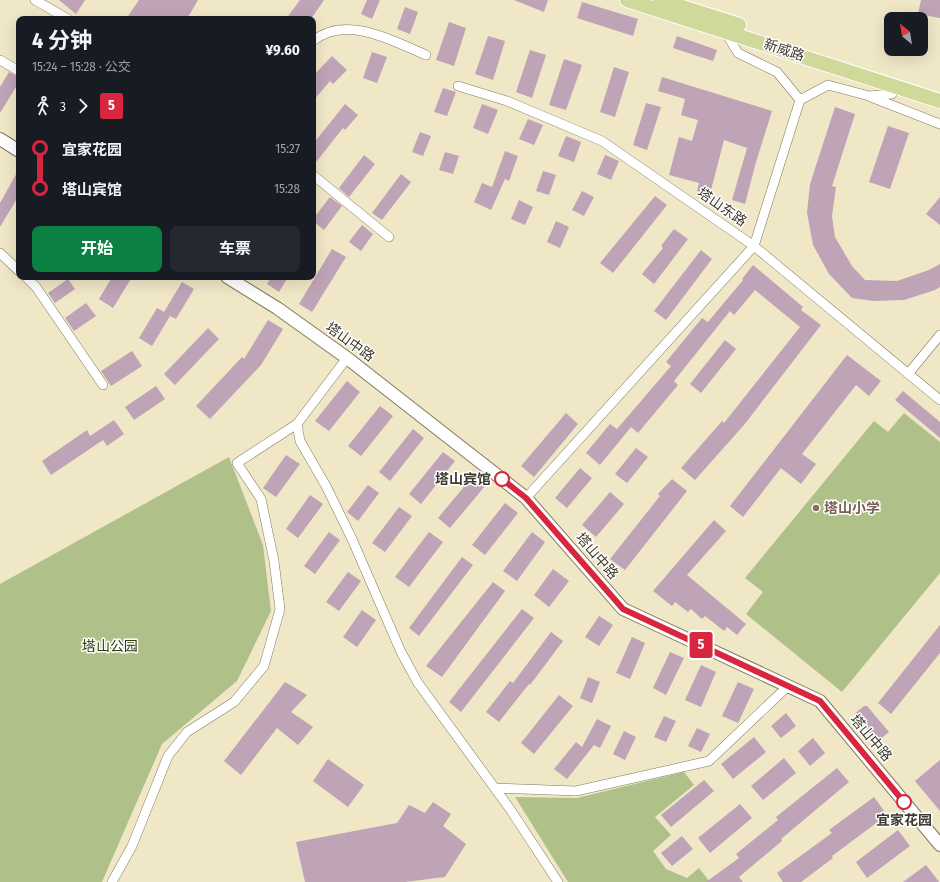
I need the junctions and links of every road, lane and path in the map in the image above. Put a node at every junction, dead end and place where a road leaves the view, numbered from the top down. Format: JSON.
{"nodes":[{"id":1,"x":35,"y":0,"type":"edge"},
{"id":2,"x":627,"y":0,"type":"edge"},
{"id":3,"x":656,"y":3,"type":"edge"},
{"id":4,"x":63,"y":16,"type":"edge"},
{"id":5,"x":724,"y":30,"type":"junction"},
{"id":6,"x":316,"y":38,"type":"edge"},
{"id":7,"x":426,"y":55,"type":"dead end"},
{"id":8,"x":0,"y":60,"type":"edge"},
{"id":9,"x":16,"y":69,"type":"edge"},
{"id":10,"x":458,"y":86,"type":"dead end"},
{"id":11,"x":896,"y":86,"type":"junction"},
{"id":12,"x":940,"y":92,"type":"edge"},
{"id":13,"x":869,"y":96,"type":"junction"},
{"id":14,"x":800,"y":100,"type":"junction"},
{"id":15,"x":940,"y":101,"type":"edge"},
{"id":16,"x":940,"y":124,"type":"edge"},
{"id":17,"x":0,"y":139,"type":"edge"},
{"id":18,"x":16,"y":149,"type":"edge"},
{"id":19,"x":316,"y":178,"type":"edge"},
{"id":20,"x":389,"y":237,"type":"dead end"},
{"id":21,"x":754,"y":246,"type":"junction"},
{"id":22,"x":0,"y":253,"type":"edge"},
{"id":23,"x":16,"y":268,"type":"edge"},
{"id":24,"x":29,"y":280,"type":"edge"},
{"id":25,"x":231,"y":280,"type":"edge"},
{"id":26,"x":940,"y":335,"type":"edge"},
{"id":27,"x":347,"y":358,"type":"junction"},
{"id":28,"x":908,"y":374,"type":"junction"},
{"id":29,"x":103,"y":385,"type":"dead end"},
{"id":30,"x":940,"y":400,"type":"edge"},
{"id":31,"x":297,"y":424,"type":"junction"},
{"id":32,"x":526,"y":498,"type":"junction"},
{"id":33,"x":788,"y":686,"type":"junction"},
{"id":34,"x":495,"y":788,"type":"junction"},
{"id":35,"x":940,"y":845,"type":"edge"},
{"id":36,"x":112,"y":882,"type":"edge"},
{"id":37,"x":558,"y":882,"type":"edge"}],
"edges":[{"from":1,"to":4,"type":"street"},
{"from":2,"to":3,"type":"main road","name":"新威路"},
{"from":3,"to":5,"type":"main road","name":"新威路"},
{"from":3,"to":12,"type":"main road","name":"新威路"},
{"from":5,"to":11,"type":"main road","name":"新威路"},
{"from":5,"to":14,"type":"street"},
{"from":6,"to":7,"type":"street"},
{"from":8,"to":9,"type":"street"},
{"from":10,"to":21,"type":"street","name":"塔山东路"},
{"from":11,"to":13,"type":"street"},
{"from":11,"to":15,"type":"main road","name":"新威路"},
{"from":13,"to":14,"type":"street"},
{"from":13,"to":16,"type":"street"},
{"from":14,"to":21,"type":"street"},
{"from":17,"to":18,"type":"street"},
{"from":19,"to":20,"type":"street"},
{"from":21,"to":28,"type":"street","name":"塔山东路"},
{"from":21,"to":32,"type":"street"},
{"from":22,"to":23,"type":"street"},
{"from":24,"to":29,"type":"street"},
{"from":25,"to":27,"type":"street","name":"塔山中路"},
{"from":26,"to":28,"type":"street"},
{"from":27,"to":31,"type":"street"},
{"from":27,"to":32,"type":"street","name":"塔山中路"},
{"from":28,"to":30,"type":"street","name":"塔山东路"},
{"from":31,"to":34,"type":"street"},
{"from":31,"to":36,"type":"street"},
{"from":32,"to":33,"type":"street","name":"塔山中路"},
{"from":33,"to":34,"type":"street"},
{"from":33,"to":35,"type":"street","name":"塔山中路"},
{"from":34,"to":37,"type":"street"}]}
